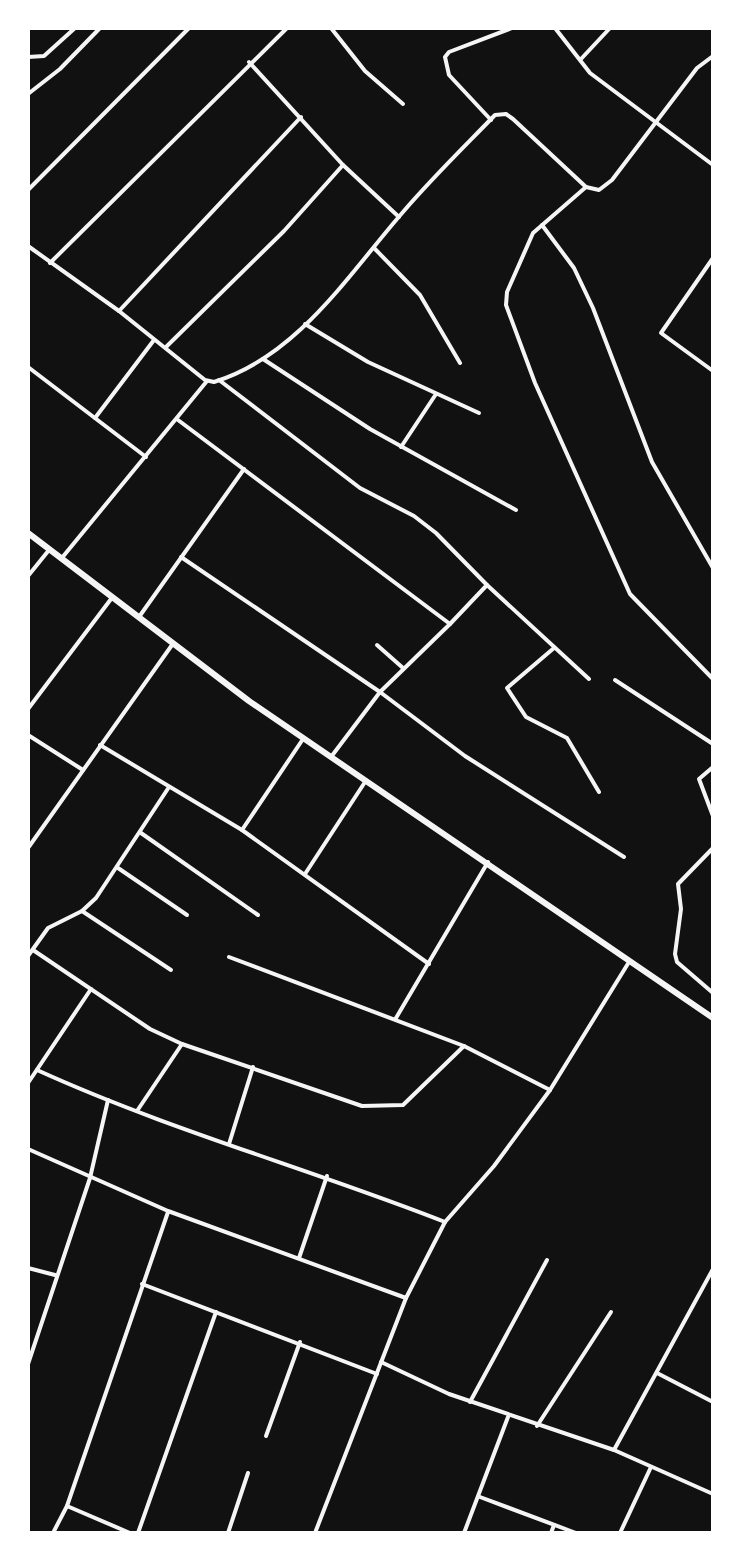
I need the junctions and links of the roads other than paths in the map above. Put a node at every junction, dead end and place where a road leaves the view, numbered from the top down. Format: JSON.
{"nodes":[{"id":1,"x":75,"y":28,"type":"edge"},
{"id":2,"x":100,"y":28,"type":"edge"},
{"id":3,"x":189,"y":28,"type":"edge"},
{"id":4,"x":287,"y":28,"type":"edge"},
{"id":5,"x":331,"y":28,"type":"edge"},
{"id":6,"x":512,"y":28,"type":"edge"},
{"id":7,"x":555,"y":28,"type":"edge"},
{"id":8,"x":610,"y":28,"type":"edge"},
{"id":9,"x":713,"y":56,"type":"edge"},
{"id":10,"x":28,"y":57,"type":"edge"},
{"id":11,"x":581,"y":59,"type":"junction"},
{"id":12,"x":249,"y":62,"type":"junction"},
{"id":13,"x":28,"y":94,"type":"edge"},
{"id":14,"x":403,"y":104,"type":"dead end"},
{"id":15,"x":301,"y":117,"type":"junction"},
{"id":16,"x":655,"y":119,"type":"junction"},
{"id":17,"x":491,"y":120,"type":"junction"},
{"id":18,"x":343,"y":165,"type":"junction"},
{"id":19,"x":713,"y":165,"type":"edge"},
{"id":20,"x":586,"y":187,"type":"junction"},
{"id":21,"x":28,"y":190,"type":"edge"},
{"id":22,"x":399,"y":217,"type":"junction"},
{"id":23,"x":542,"y":225,"type":"junction"},
{"id":24,"x":28,"y":246,"type":"edge"},
{"id":25,"x":374,"y":248,"type":"junction"},
{"id":26,"x":713,"y":258,"type":"edge"},
{"id":27,"x":50,"y":263,"type":"junction"},
{"id":28,"x":119,"y":311,"type":"junction"},
{"id":29,"x":305,"y":324,"type":"junction"},
{"id":30,"x":155,"y":339,"type":"junction"},
{"id":31,"x":166,"y":348,"type":"junction"},
{"id":32,"x":263,"y":359,"type":"junction"},
{"id":33,"x":460,"y":363,"type":"dead end"},
{"id":34,"x":28,"y":367,"type":"edge"},
{"id":35,"x":713,"y":371,"type":"edge"},
{"id":36,"x":219,"y":380,"type":"junction"},
{"id":37,"x":207,"y":381,"type":"junction"},
{"id":38,"x":436,"y":394,"type":"junction"},
{"id":39,"x":479,"y":413,"type":"dead end"},
{"id":40,"x":95,"y":418,"type":"junction"},
{"id":41,"x":178,"y":420,"type":"junction"},
{"id":42,"x":401,"y":447,"type":"junction"},
{"id":43,"x":146,"y":457,"type":"junction"},
{"id":44,"x":244,"y":469,"type":"junction"},
{"id":45,"x":516,"y":510,"type":"dead end"},
{"id":46,"x":28,"y":533,"type":"edge"},
{"id":47,"x":49,"y":550,"type":"junction"},
{"id":48,"x":181,"y":557,"type":"junction"},
{"id":49,"x":61,"y":559,"type":"junction"},
{"id":50,"x":713,"y":568,"type":"edge"},
{"id":51,"x":28,"y":576,"type":"edge"},
{"id":52,"x":487,"y":585,"type":"junction"},
{"id":53,"x":111,"y":599,"type":"junction"},
{"id":54,"x":138,"y":619,"type":"junction"},
{"id":55,"x":450,"y":624,"type":"junction"},
{"id":56,"x":172,"y":645,"type":"junction"},
{"id":57,"x":377,"y":645,"type":"dead end"},
{"id":58,"x":554,"y":648,"type":"junction"},
{"id":59,"x":403,"y":668,"type":"junction"},
{"id":60,"x":589,"y":679,"type":"dead end"},
{"id":61,"x":713,"y":679,"type":"edge"},
{"id":62,"x":615,"y":680,"type":"dead end"},
{"id":63,"x":380,"y":692,"type":"junction"},
{"id":64,"x":28,"y":709,"type":"edge"},
{"id":65,"x":28,"y":735,"type":"edge"},
{"id":66,"x":304,"y":738,"type":"junction"},
{"id":67,"x":713,"y":744,"type":"edge"},
{"id":68,"x":100,"y":745,"type":"junction"},
{"id":69,"x":331,"y":757,"type":"junction"},
{"id":70,"x":713,"y":767,"type":"edge"},
{"id":71,"x":83,"y":770,"type":"junction"},
{"id":72,"x":365,"y":782,"type":"junction"},
{"id":73,"x":169,"y":787,"type":"junction"},
{"id":74,"x":599,"y":792,"type":"dead end"},
{"id":75,"x":713,"y":816,"type":"edge"},
{"id":76,"x":242,"y":830,"type":"junction"},
{"id":77,"x":141,"y":833,"type":"junction"},
{"id":78,"x":28,"y":848,"type":"edge"},
{"id":79,"x":713,"y":848,"type":"edge"},
{"id":80,"x":624,"y":857,"type":"dead end"},
{"id":81,"x":488,"y":861,"type":"junction"},
{"id":82,"x":118,"y":868,"type":"junction"},
{"id":83,"x":305,"y":874,"type":"junction"},
{"id":84,"x":82,"y":911,"type":"junction"},
{"id":85,"x":187,"y":915,"type":"dead end"},
{"id":86,"x":258,"y":915,"type":"dead end"},
{"id":87,"x":33,"y":950,"type":"junction"},
{"id":88,"x":28,"y":956,"type":"edge"},
{"id":89,"x":229,"y":957,"type":"dead end"},
{"id":90,"x":629,"y":962,"type":"junction"},
{"id":91,"x":429,"y":964,"type":"junction"},
{"id":92,"x":171,"y":970,"type":"dead end"},
{"id":93,"x":91,"y":989,"type":"junction"},
{"id":94,"x":713,"y":993,"type":"edge"},
{"id":95,"x":396,"y":1018,"type":"junction"},
{"id":96,"x":713,"y":1018,"type":"edge"},
{"id":97,"x":182,"y":1044,"type":"junction"},
{"id":98,"x":464,"y":1046,"type":"junction"},
{"id":99,"x":253,"y":1067,"type":"junction"},
{"id":100,"x":37,"y":1070,"type":"junction"},
{"id":101,"x":28,"y":1083,"type":"edge"},
{"id":102,"x":550,"y":1090,"type":"junction"},
{"id":103,"x":108,"y":1100,"type":"junction"},
{"id":104,"x":137,"y":1111,"type":"junction"},
{"id":105,"x":229,"y":1144,"type":"junction"},
{"id":106,"x":28,"y":1149,"type":"edge"},
{"id":107,"x":327,"y":1176,"type":"junction"},
{"id":108,"x":90,"y":1178,"type":"junction"},
{"id":109,"x":168,"y":1211,"type":"junction"},
{"id":110,"x":445,"y":1222,"type":"junction"},
{"id":111,"x":299,"y":1258,"type":"junction"},
{"id":112,"x":547,"y":1260,"type":"dead end"},
{"id":113,"x":28,"y":1268,"type":"edge"},
{"id":114,"x":713,"y":1269,"type":"edge"},
{"id":115,"x":55,"y":1275,"type":"junction"},
{"id":116,"x":142,"y":1284,"type":"junction"},
{"id":117,"x":406,"y":1298,"type":"junction"},
{"id":118,"x":216,"y":1312,"type":"junction"},
{"id":119,"x":611,"y":1312,"type":"dead end"},
{"id":120,"x":300,"y":1342,"type":"junction"},
{"id":121,"x":381,"y":1362,"type":"junction"},
{"id":122,"x":28,"y":1364,"type":"edge"},
{"id":123,"x":657,"y":1373,"type":"junction"},
{"id":124,"x":377,"y":1374,"type":"junction"},
{"id":125,"x":470,"y":1402,"type":"junction"},
{"id":126,"x":713,"y":1402,"type":"edge"},
{"id":127,"x":508,"y":1417,"type":"junction"},
{"id":128,"x":537,"y":1426,"type":"junction"},
{"id":129,"x":266,"y":1436,"type":"dead end"},
{"id":130,"x":614,"y":1450,"type":"junction"},
{"id":131,"x":651,"y":1467,"type":"junction"},
{"id":132,"x":248,"y":1473,"type":"dead end"},
{"id":133,"x":713,"y":1494,"type":"edge"},
{"id":134,"x":480,"y":1497,"type":"junction"},
{"id":135,"x":67,"y":1506,"type":"junction"},
{"id":136,"x":554,"y":1525,"type":"junction"},
{"id":137,"x":53,"y":1533,"type":"edge"},
{"id":138,"x":130,"y":1533,"type":"edge"},
{"id":139,"x":138,"y":1533,"type":"edge"},
{"id":140,"x":228,"y":1533,"type":"edge"},
{"id":141,"x":315,"y":1533,"type":"edge"},
{"id":142,"x":464,"y":1533,"type":"edge"},
{"id":143,"x":551,"y":1533,"type":"edge"},
{"id":144,"x":576,"y":1533,"type":"edge"},
{"id":145,"x":620,"y":1533,"type":"edge"}],
"edges":[{"from":1,"to":10,"type":"street"},
{"from":2,"to":13,"type":"street"},
{"from":3,"to":21,"type":"street"},
{"from":4,"to":12,"type":"street"},
{"from":5,"to":14,"type":"street"},
{"from":6,"to":17,"type":"street"},
{"from":7,"to":11,"type":"street"},
{"from":8,"to":11,"type":"street"},
{"from":9,"to":16,"type":"street"},
{"from":11,"to":16,"type":"street"},
{"from":12,"to":15,"type":"street"},
{"from":12,"to":27,"type":"street"},
{"from":15,"to":18,"type":"street"},
{"from":15,"to":28,"type":"street"},
{"from":16,"to":19,"type":"street"},
{"from":16,"to":20,"type":"street"},
{"from":17,"to":20,"type":"street"},
{"from":17,"to":22,"type":"street"},
{"from":18,"to":22,"type":"street"},
{"from":18,"to":31,"type":"street"},
{"from":20,"to":23,"type":"street"},
{"from":22,"to":25,"type":"street"},
{"from":23,"to":50,"type":"street"},
{"from":23,"to":61,"type":"street"},
{"from":24,"to":27,"type":"street"},
{"from":25,"to":29,"type":"street"},
{"from":25,"to":33,"type":"street"},
{"from":26,"to":35,"type":"street"},
{"from":27,"to":28,"type":"street"},
{"from":28,"to":30,"type":"street"},
{"from":29,"to":32,"type":"street"},
{"from":29,"to":38,"type":"street"},
{"from":30,"to":31,"type":"street"},
{"from":30,"to":40,"type":"street"},
{"from":31,"to":37,"type":"street"},
{"from":32,"to":36,"type":"street"},
{"from":32,"to":42,"type":"street"},
{"from":34,"to":40,"type":"street"},
{"from":36,"to":37,"type":"street"},
{"from":36,"to":52,"type":"street"},
{"from":37,"to":41,"type":"street"},
{"from":38,"to":39,"type":"street"},
{"from":38,"to":42,"type":"street"},
{"from":40,"to":43,"type":"street"},
{"from":41,"to":43,"type":"street"},
{"from":41,"to":44,"type":"street"},
{"from":42,"to":45,"type":"street"},
{"from":43,"to":49,"type":"street"},
{"from":44,"to":48,"type":"street"},
{"from":44,"to":55,"type":"street"},
{"from":46,"to":47,"type":"main road"},
{"from":47,"to":49,"type":"main road"},
{"from":47,"to":51,"type":"street"},
{"from":48,"to":54,"type":"street"},
{"from":48,"to":63,"type":"street"},
{"from":49,"to":53,"type":"main road"},
{"from":52,"to":55,"type":"street"},
{"from":52,"to":58,"type":"street"},
{"from":53,"to":54,"type":"main road"},
{"from":53,"to":64,"type":"street"},
{"from":54,"to":56,"type":"main road"},
{"from":55,"to":59,"type":"street"},
{"from":56,"to":66,"type":"main road"},
{"from":56,"to":68,"type":"street"},
{"from":57,"to":59,"type":"street"},
{"from":58,"to":60,"type":"street"},
{"from":58,"to":74,"type":"street"},
{"from":59,"to":63,"type":"street"},
{"from":62,"to":67,"type":"street"},
{"from":63,"to":69,"type":"street"},
{"from":63,"to":80,"type":"street"},
{"from":65,"to":71,"type":"street"},
{"from":66,"to":69,"type":"main road"},
{"from":66,"to":76,"type":"street"},
{"from":68,"to":71,"type":"street"},
{"from":68,"to":73,"type":"street"},
{"from":69,"to":72,"type":"main road"},
{"from":70,"to":75,"type":"street"},
{"from":71,"to":78,"type":"street"},
{"from":72,"to":81,"type":"main road"},
{"from":72,"to":83,"type":"street"},
{"from":73,"to":76,"type":"street"},
{"from":73,"to":77,"type":"street"},
{"from":76,"to":83,"type":"street"},
{"from":77,"to":82,"type":"street"},
{"from":77,"to":86,"type":"street"},
{"from":79,"to":94,"type":"street"},
{"from":81,"to":90,"type":"main road"},
{"from":81,"to":91,"type":"street"},
{"from":82,"to":84,"type":"street"},
{"from":82,"to":85,"type":"street"},
{"from":83,"to":91,"type":"street"},
{"from":84,"to":87,"type":"street"},
{"from":84,"to":92,"type":"street"},
{"from":87,"to":88,"type":"street"},
{"from":87,"to":93,"type":"street"},
{"from":89,"to":95,"type":"street"},
{"from":90,"to":96,"type":"main road"},
{"from":90,"to":102,"type":"street"},
{"from":91,"to":95,"type":"street"},
{"from":93,"to":97,"type":"street"},
{"from":93,"to":100,"type":"street"},
{"from":95,"to":98,"type":"street"},
{"from":97,"to":99,"type":"street"},
{"from":97,"to":104,"type":"street"},
{"from":98,"to":99,"type":"street"},
{"from":98,"to":102,"type":"street"},
{"from":99,"to":105,"type":"street"},
{"from":100,"to":101,"type":"street"},
{"from":100,"to":103,"type":"street"},
{"from":102,"to":110,"type":"street"},
{"from":103,"to":104,"type":"street"},
{"from":103,"to":108,"type":"street"},
{"from":104,"to":105,"type":"street"},
{"from":105,"to":107,"type":"street"},
{"from":106,"to":108,"type":"street"},
{"from":107,"to":110,"type":"street"},
{"from":107,"to":111,"type":"street"},
{"from":108,"to":109,"type":"street"},
{"from":108,"to":115,"type":"street"},
{"from":109,"to":111,"type":"street"},
{"from":109,"to":116,"type":"street"},
{"from":110,"to":117,"type":"street"},
{"from":111,"to":117,"type":"street"},
{"from":112,"to":125,"type":"street"},
{"from":113,"to":115,"type":"street"},
{"from":114,"to":123,"type":"street"},
{"from":115,"to":122,"type":"street"},
{"from":116,"to":118,"type":"street"},
{"from":116,"to":135,"type":"street"},
{"from":117,"to":121,"type":"street"},
{"from":118,"to":120,"type":"street"},
{"from":118,"to":139,"type":"street"},
{"from":119,"to":128,"type":"street"},
{"from":120,"to":124,"type":"street"},
{"from":120,"to":129,"type":"street"},
{"from":121,"to":124,"type":"street"},
{"from":121,"to":125,"type":"street"},
{"from":123,"to":126,"type":"street"},
{"from":123,"to":130,"type":"street"},
{"from":124,"to":141,"type":"street"},
{"from":125,"to":127,"type":"street"},
{"from":127,"to":128,"type":"street"},
{"from":127,"to":134,"type":"street"},
{"from":128,"to":130,"type":"street"},
{"from":130,"to":131,"type":"street"},
{"from":131,"to":133,"type":"street"},
{"from":131,"to":145,"type":"street"},
{"from":132,"to":140,"type":"street"},
{"from":134,"to":136,"type":"street"},
{"from":134,"to":142,"type":"street"},
{"from":135,"to":137,"type":"street"},
{"from":135,"to":138,"type":"street"},
{"from":136,"to":143,"type":"street"},
{"from":136,"to":144,"type":"street"}]}
